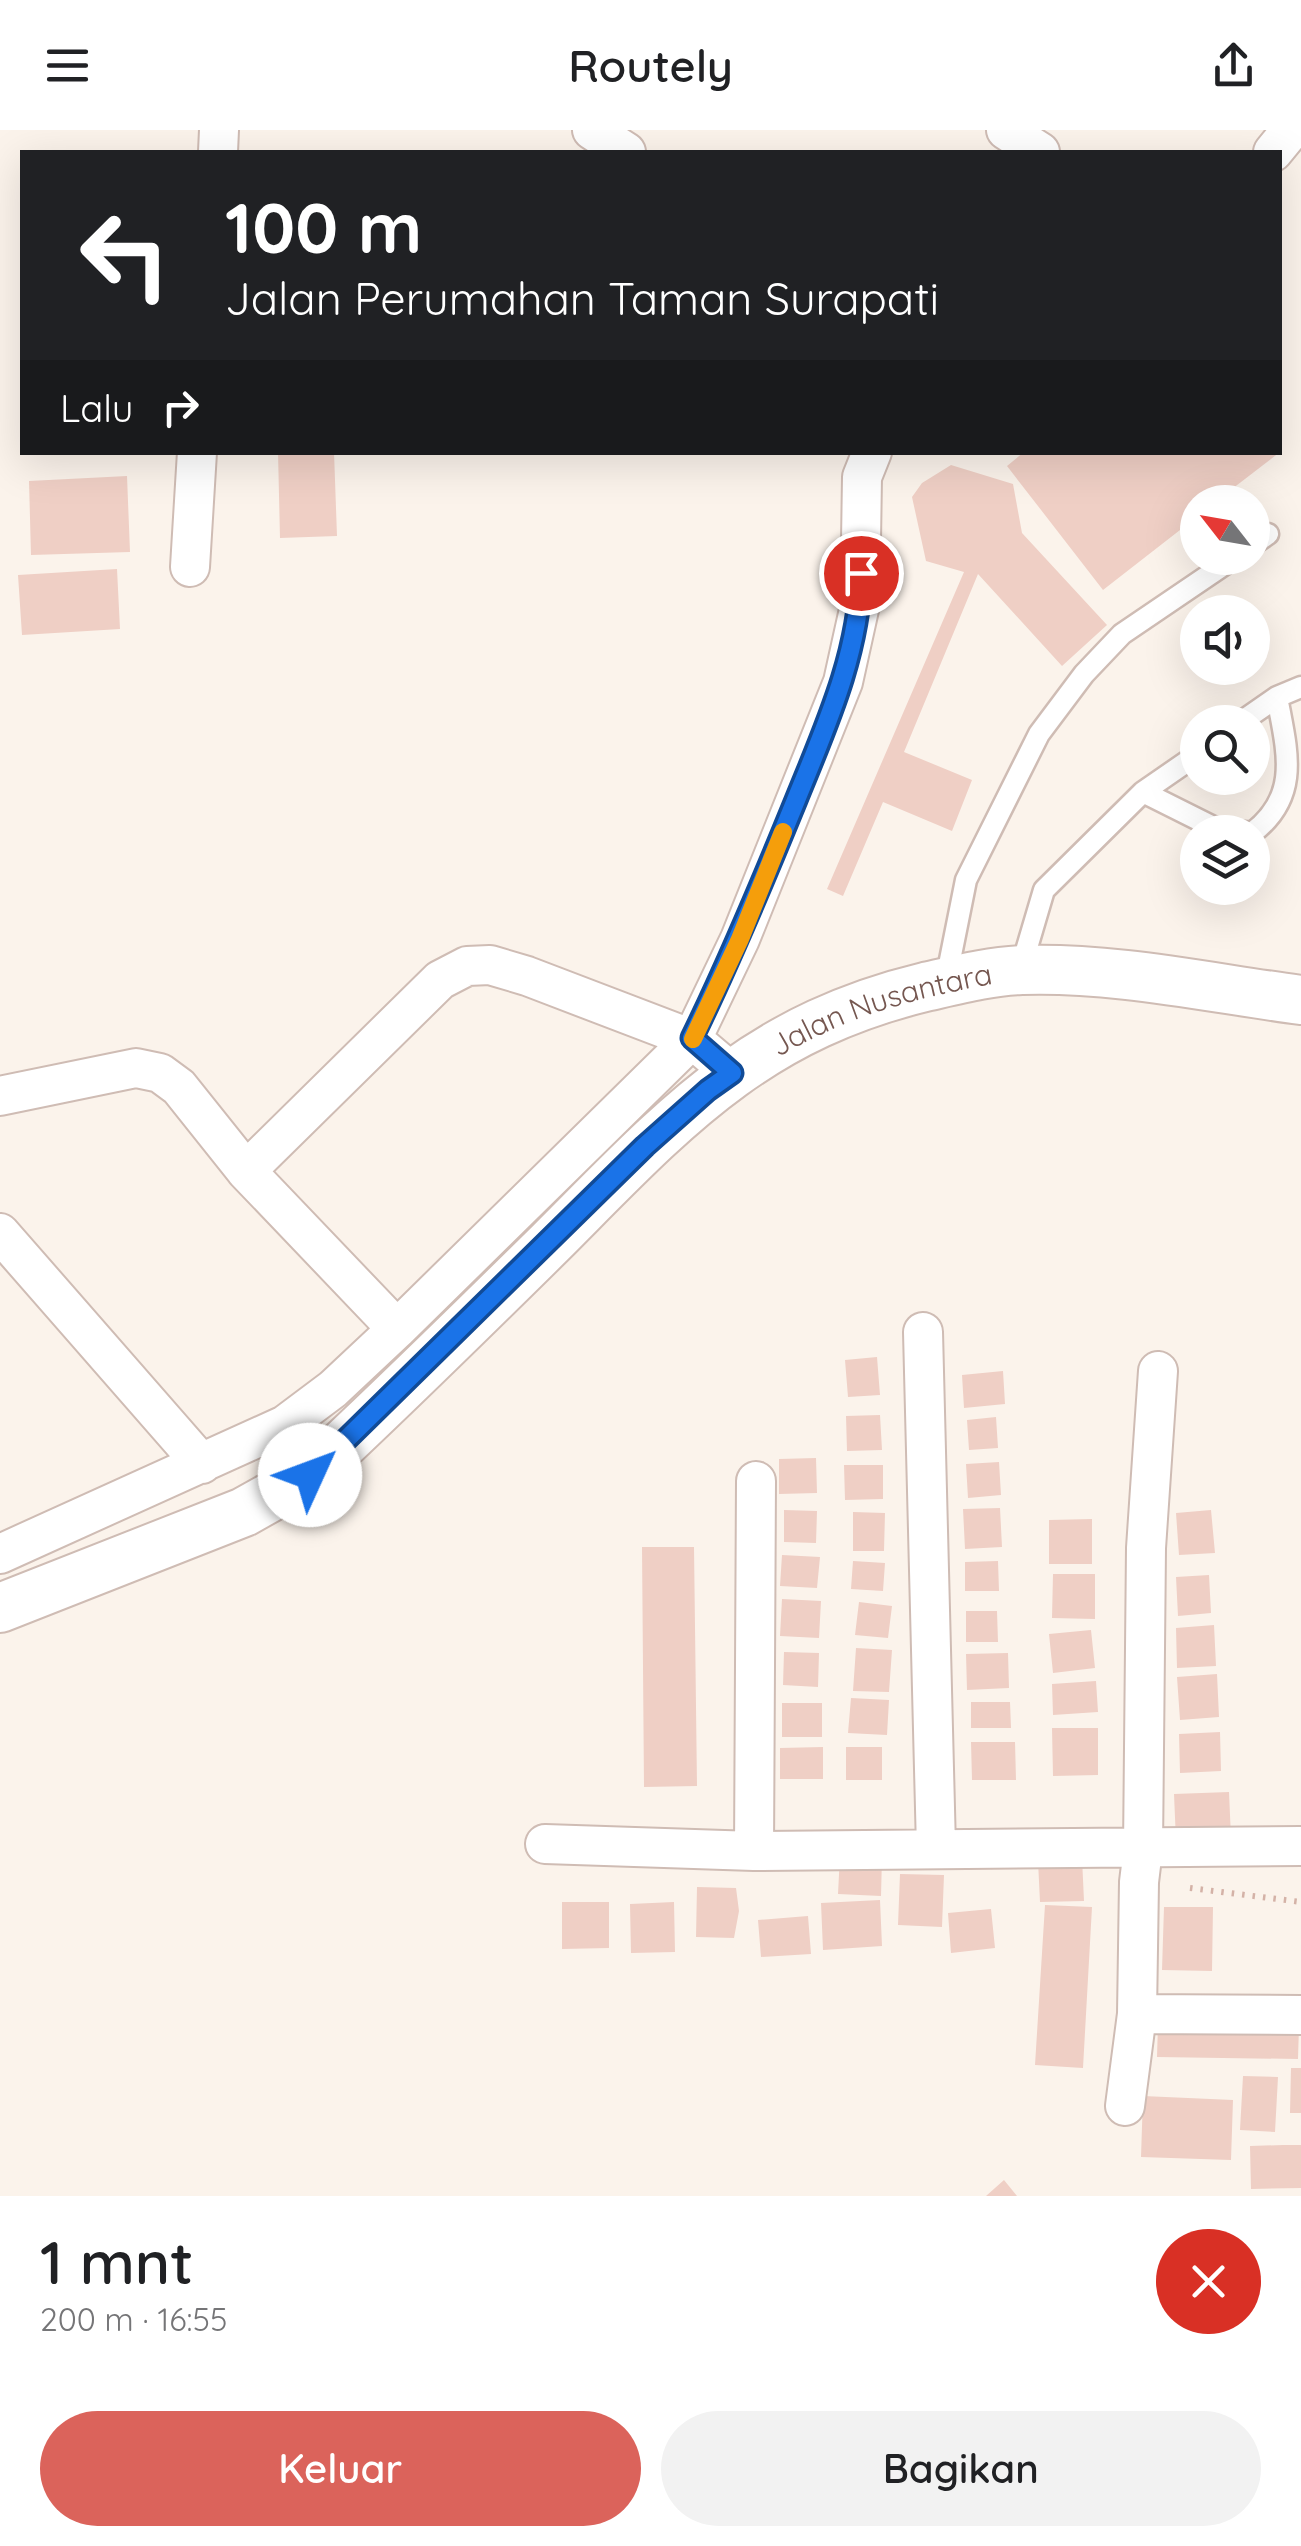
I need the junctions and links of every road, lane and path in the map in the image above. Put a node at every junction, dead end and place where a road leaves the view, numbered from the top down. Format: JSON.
{"nodes":[{"id":1,"x":592,"y":130,"type":"edge"},
{"id":2,"x":1006,"y":130,"type":"edge"},
{"id":3,"x":1291,"y":130,"type":"edge"},
{"id":4,"x":623,"y":150,"type":"edge"},
{"id":5,"x":1037,"y":150,"type":"edge"},
{"id":6,"x":1274,"y":150,"type":"edge"},
{"id":7,"x":197,"y":455,"type":"edge"},
{"id":8,"x":871,"y":455,"type":"edge"},
{"id":9,"x":190,"y":567,"type":"dead end"},
{"id":10,"x":1209,"y":575,"type":"edge"},
{"id":11,"x":1301,"y":687,"type":"edge"},
{"id":12,"x":1277,"y":697,"type":"junction"},
{"id":13,"x":1266,"y":705,"type":"edge"},
{"id":14,"x":1180,"y":766,"type":"edge"},
{"id":15,"x":1143,"y":792,"type":"junction"},
{"id":16,"x":1189,"y":815,"type":"edge"},
{"id":17,"x":1270,"y":815,"type":"edge"},
{"id":18,"x":1020,"y":970,"type":"junction"},
{"id":19,"x":946,"y":982,"type":"junction"},
{"id":20,"x":1301,"y":1000,"type":"edge"},
{"id":21,"x":692,"y":1038,"type":"junction"},
{"id":22,"x":732,"y":1073,"type":"junction"},
{"id":23,"x":0,"y":1096,"type":"edge"},
{"id":24,"x":246,"y":1171,"type":"junction"},
{"id":25,"x":0,"y":1233,"type":"edge"},
{"id":26,"x":397,"y":1329,"type":"junction"},
{"id":27,"x":923,"y":1332,"type":"dead end"},
{"id":28,"x":1158,"y":1371,"type":"dead end"},
{"id":29,"x":202,"y":1464,"type":"junction"},
{"id":30,"x":756,"y":1481,"type":"dead end"},
{"id":31,"x":0,"y":1554,"type":"edge"},
{"id":32,"x":0,"y":1608,"type":"edge"},
{"id":33,"x":545,"y":1844,"type":"dead end"},
{"id":34,"x":1301,"y":1846,"type":"edge"},
{"id":35,"x":936,"y":1848,"type":"junction"},
{"id":36,"x":754,"y":1851,"type":"junction"},
{"id":37,"x":1141,"y":1865,"type":"junction"},
{"id":38,"x":1301,"y":1902,"type":"edge"},
{"id":39,"x":1138,"y":2014,"type":"junction"},
{"id":40,"x":1301,"y":2016,"type":"edge"},
{"id":41,"x":1125,"y":2106,"type":"dead end"}],
"edges":[{"from":1,"to":4,"type":"street"},
{"from":2,"to":5,"type":"street"},
{"from":3,"to":6,"type":"street"},
{"from":7,"to":9,"type":"street"},
{"from":8,"to":21,"type":"street"},
{"from":10,"to":19,"type":"lane"},
{"from":11,"to":12,"type":"lane"},
{"from":12,"to":13,"type":"lane"},
{"from":12,"to":17,"type":"lane"},
{"from":14,"to":15,"type":"lane"},
{"from":15,"to":16,"type":"lane"},
{"from":15,"to":18,"type":"lane"},
{"from":18,"to":19,"type":"street","name":"Jalan Nusantara"},
{"from":18,"to":20,"type":"street","name":"Jalan Nusantara"},
{"from":19,"to":22,"type":"street","name":"Jalan Nusantara"},
{"from":21,"to":22,"type":"street"},
{"from":21,"to":24,"type":"street"},
{"from":21,"to":26,"type":"street"},
{"from":22,"to":32,"type":"street","name":"Jalan Nusantara"},
{"from":23,"to":24,"type":"street"},
{"from":24,"to":26,"type":"street"},
{"from":25,"to":29,"type":"street"},
{"from":26,"to":29,"type":"street"},
{"from":27,"to":35,"type":"street"},
{"from":28,"to":37,"type":"street"},
{"from":29,"to":31,"type":"street"},
{"from":30,"to":36,"type":"street"},
{"from":33,"to":36,"type":"street"},
{"from":34,"to":37,"type":"street"},
{"from":35,"to":36,"type":"street"},
{"from":35,"to":37,"type":"street"},
{"from":37,"to":38,"type":"path"},
{"from":37,"to":39,"type":"street"},
{"from":39,"to":40,"type":"street"},
{"from":39,"to":41,"type":"street"}]}
